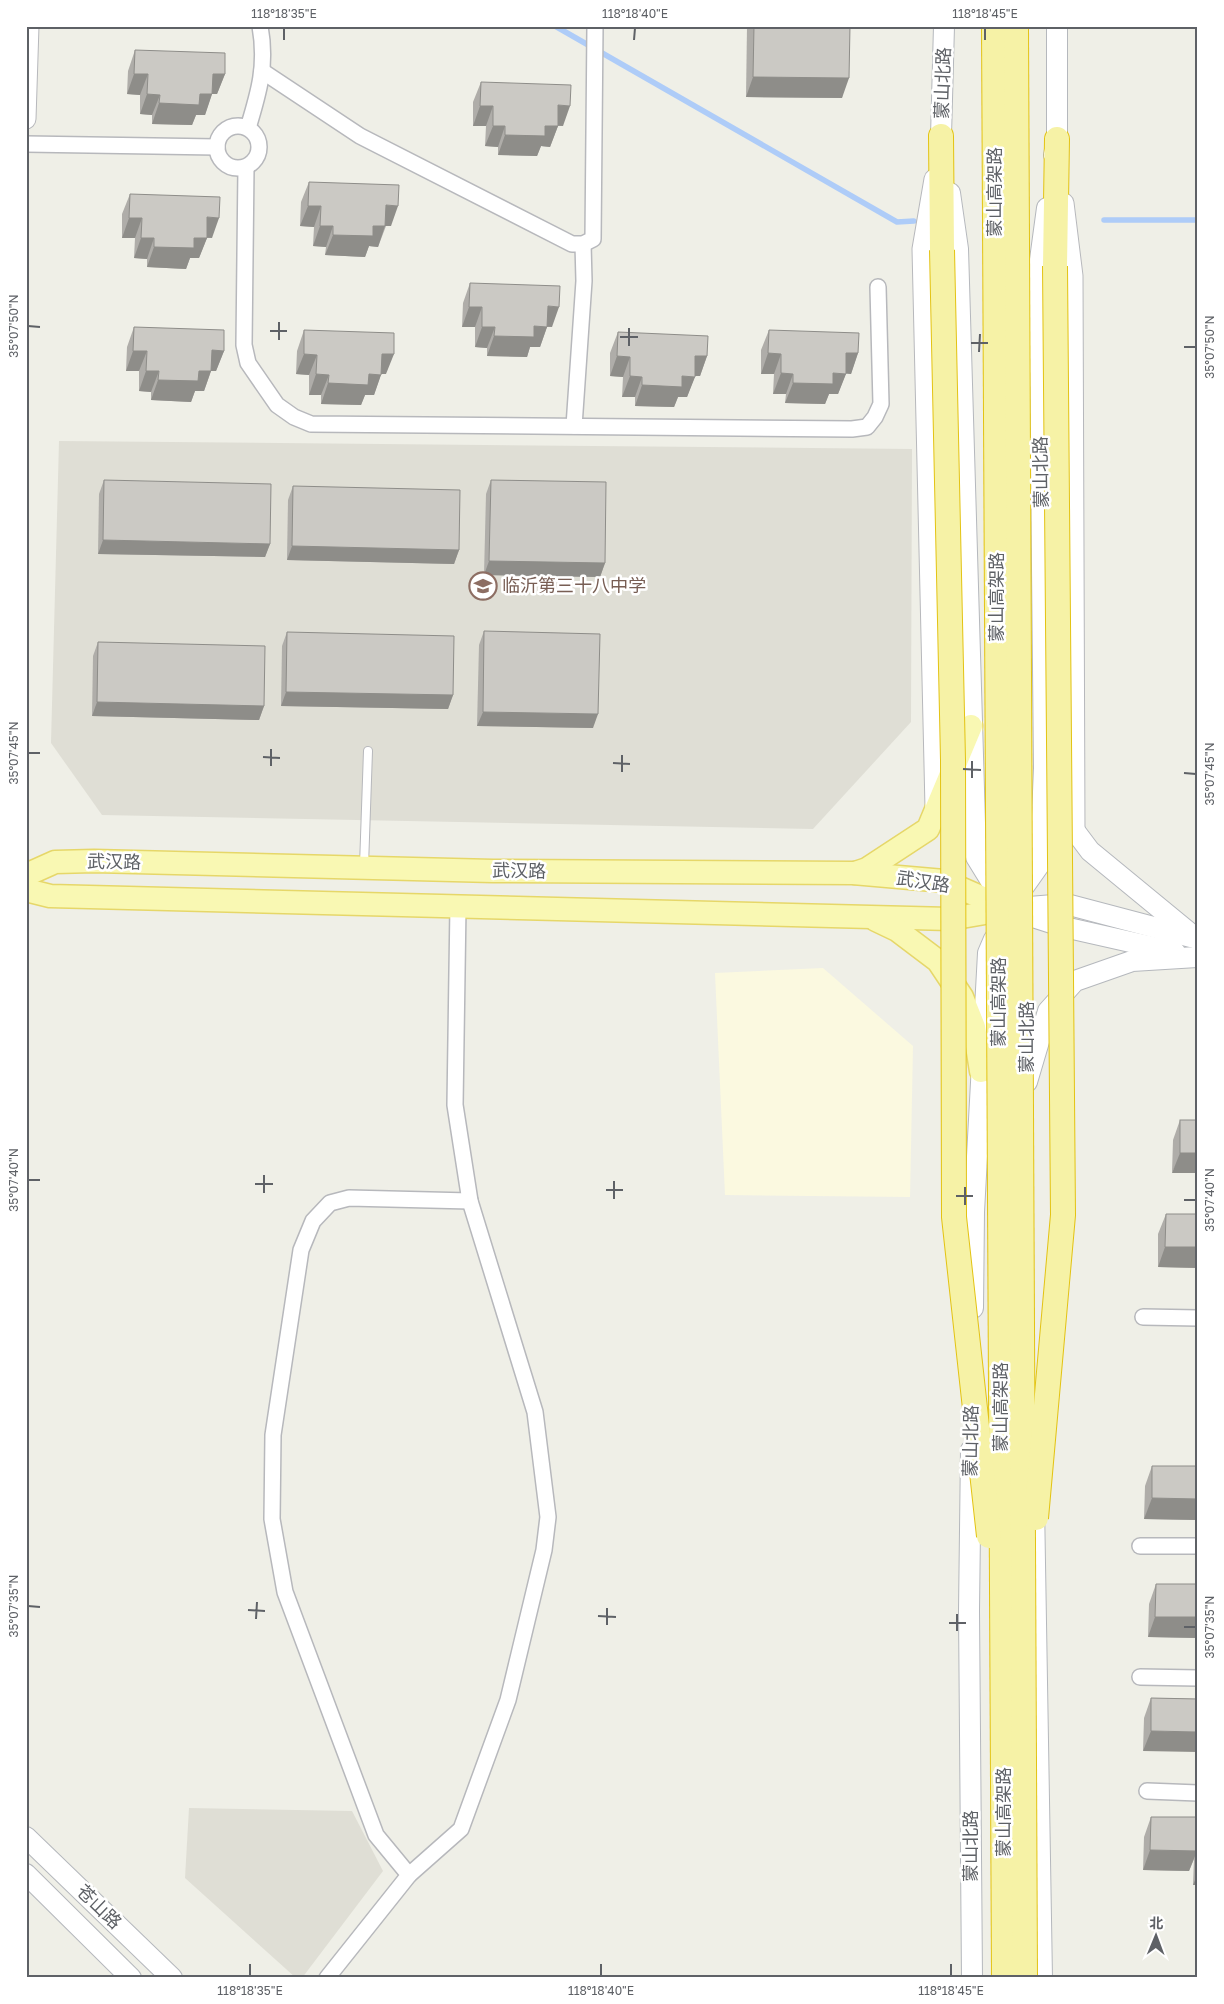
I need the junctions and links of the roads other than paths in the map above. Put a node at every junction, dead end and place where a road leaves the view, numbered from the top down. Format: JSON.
{"nodes":[{"id":1,"x":29,"y":26,"type":"edge"},
{"id":2,"x":260,"y":26,"type":"edge"},
{"id":3,"x":595,"y":26,"type":"edge"},
{"id":4,"x":944,"y":26,"type":"edge"},
{"id":5,"x":994,"y":26,"type":"edge"},
{"id":6,"x":1016,"y":26,"type":"edge"},
{"id":7,"x":1056,"y":26,"type":"edge"},
{"id":8,"x":262,"y":70,"type":"junction"},
{"id":9,"x":26,"y":119,"type":"edge"},
{"id":10,"x":248,"y":128,"type":"junction"},
{"id":11,"x":941,"y":136,"type":"junction"},
{"id":12,"x":1057,"y":139,"type":"junction"},
{"id":13,"x":26,"y":144,"type":"edge"},
{"id":14,"x":217,"y":146,"type":"junction"},
{"id":15,"x":246,"y":167,"type":"junction"},
{"id":16,"x":583,"y":244,"type":"junction"},
{"id":17,"x":878,"y":287,"type":"dead end"},
{"id":18,"x":574,"y":426,"type":"junction"},
{"id":19,"x":971,"y":726,"type":"junction"},
{"id":20,"x":368,"y":751,"type":"dead end"},
{"id":21,"x":1044,"y":768,"type":"junction"},
{"id":22,"x":936,"y":815,"type":"junction"},
{"id":23,"x":1075,"y":831,"type":"junction"},
{"id":24,"x":364,"y":868,"type":"junction"},
{"id":25,"x":854,"y":873,"type":"junction"},
{"id":26,"x":26,"y":875,"type":"edge"},
{"id":27,"x":26,"y":890,"type":"edge"},
{"id":28,"x":458,"y":906,"type":"junction"},
{"id":29,"x":1008,"y":909,"type":"junction"},
{"id":30,"x":870,"y":917,"type":"junction"},
{"id":31,"x":1197,"y":948,"type":"edge"},
{"id":32,"x":981,"y":1071,"type":"junction"},
{"id":33,"x":1027,"y":1082,"type":"junction"},
{"id":34,"x":470,"y":1201,"type":"junction"},
{"id":35,"x":1143,"y":1316,"type":"dead end"},
{"id":36,"x":1198,"y":1318,"type":"edge"},
{"id":37,"x":1140,"y":1546,"type":"dead end"},
{"id":38,"x":1198,"y":1546,"type":"edge"},
{"id":39,"x":1013,"y":1666,"type":"junction"},
{"id":40,"x":1140,"y":1677,"type":"dead end"},
{"id":41,"x":1198,"y":1678,"type":"edge"},
{"id":42,"x":1147,"y":1791,"type":"dead end"},
{"id":43,"x":1198,"y":1793,"type":"edge"},
{"id":44,"x":26,"y":1837,"type":"edge"},
{"id":45,"x":26,"y":1874,"type":"edge"},
{"id":46,"x":409,"y":1875,"type":"junction"},
{"id":47,"x":131,"y":1978,"type":"edge"},
{"id":48,"x":172,"y":1978,"type":"edge"},
{"id":49,"x":327,"y":1978,"type":"edge"},
{"id":50,"x":972,"y":1978,"type":"edge"},
{"id":51,"x":1004,"y":1978,"type":"edge"},
{"id":52,"x":1025,"y":1978,"type":"edge"},
{"id":53,"x":1042,"y":1978,"type":"edge"}],
"edges":[{"from":1,"to":9,"type":"street"},
{"from":2,"to":8,"type":"street"},
{"from":3,"to":16,"type":"street"},
{"from":4,"to":11,"type":"main road","name":"蒙山北路"},
{"from":5,"to":39,"type":"highway","name":"蒙山高架路","bridge":true},
{"from":6,"to":39,"type":"highway","name":"蒙山高架路","bridge":true},
{"from":7,"to":12,"type":"main road","name":"蒙山北路"},
{"from":8,"to":10,"type":"street"},
{"from":8,"to":16,"type":"street"},
{"from":10,"to":14,"type":"street"},
{"from":10,"to":15,"type":"street"},
{"from":11,"to":19,"type":"main road","name":"蒙山北路"},
{"from":11,"to":22,"type":"street"},
{"from":11,"to":39,"type":"highway","bridge":true},
{"from":12,"to":21,"type":"main road","name":"蒙山北路"},
{"from":12,"to":23,"type":"street"},
{"from":12,"to":39,"type":"highway","bridge":true},
{"from":13,"to":14,"type":"street"},
{"from":14,"to":15,"type":"street"},
{"from":15,"to":18,"type":"street"},
{"from":16,"to":18,"type":"street"},
{"from":17,"to":18,"type":"street"},
{"from":19,"to":22,"type":"main road"},
{"from":19,"to":29,"type":"main road","name":"蒙山北路"},
{"from":20,"to":24,"type":"lane"},
{"from":21,"to":23,"type":"main road"},
{"from":21,"to":29,"type":"main road","name":"蒙山北路"},
{"from":22,"to":25,"type":"main road"},
{"from":23,"to":31,"type":"main road"},
{"from":24,"to":25,"type":"main road","name":"武汉路"},
{"from":24,"to":26,"type":"main road","name":"武汉路"},
{"from":25,"to":29,"type":"main road","name":"武汉路"},
{"from":27,"to":28,"type":"main road","name":"武汉路"},
{"from":28,"to":30,"type":"main road","name":"武汉路"},
{"from":28,"to":34,"type":"street"},
{"from":29,"to":30,"type":"main road","name":"武汉路"},
{"from":29,"to":31,"type":"main road","name":"武汉路"},
{"from":29,"to":32,"type":"main road","name":"蒙山北路"},
{"from":29,"to":33,"type":"main road","name":"蒙山北路"},
{"from":30,"to":32,"type":"main road"},
{"from":31,"to":33,"type":"main road"},
{"from":32,"to":50,"type":"main road","name":"蒙山北路"},
{"from":33,"to":53,"type":"main road","name":"蒙山北路"},
{"from":34,"to":46,"type":"street"},
{"from":34,"to":46,"type":"street"},
{"from":35,"to":36,"type":"street"},
{"from":37,"to":38,"type":"street"},
{"from":39,"to":51,"type":"highway","name":"蒙山高架路","bridge":true},
{"from":39,"to":52,"type":"highway","name":"蒙山高架路","bridge":true},
{"from":40,"to":41,"type":"street"},
{"from":42,"to":43,"type":"street"},
{"from":44,"to":48,"type":"main road","name":"苍山路"},
{"from":45,"to":47,"type":"main road","name":"苍山路"},
{"from":46,"to":49,"type":"street"}]}
